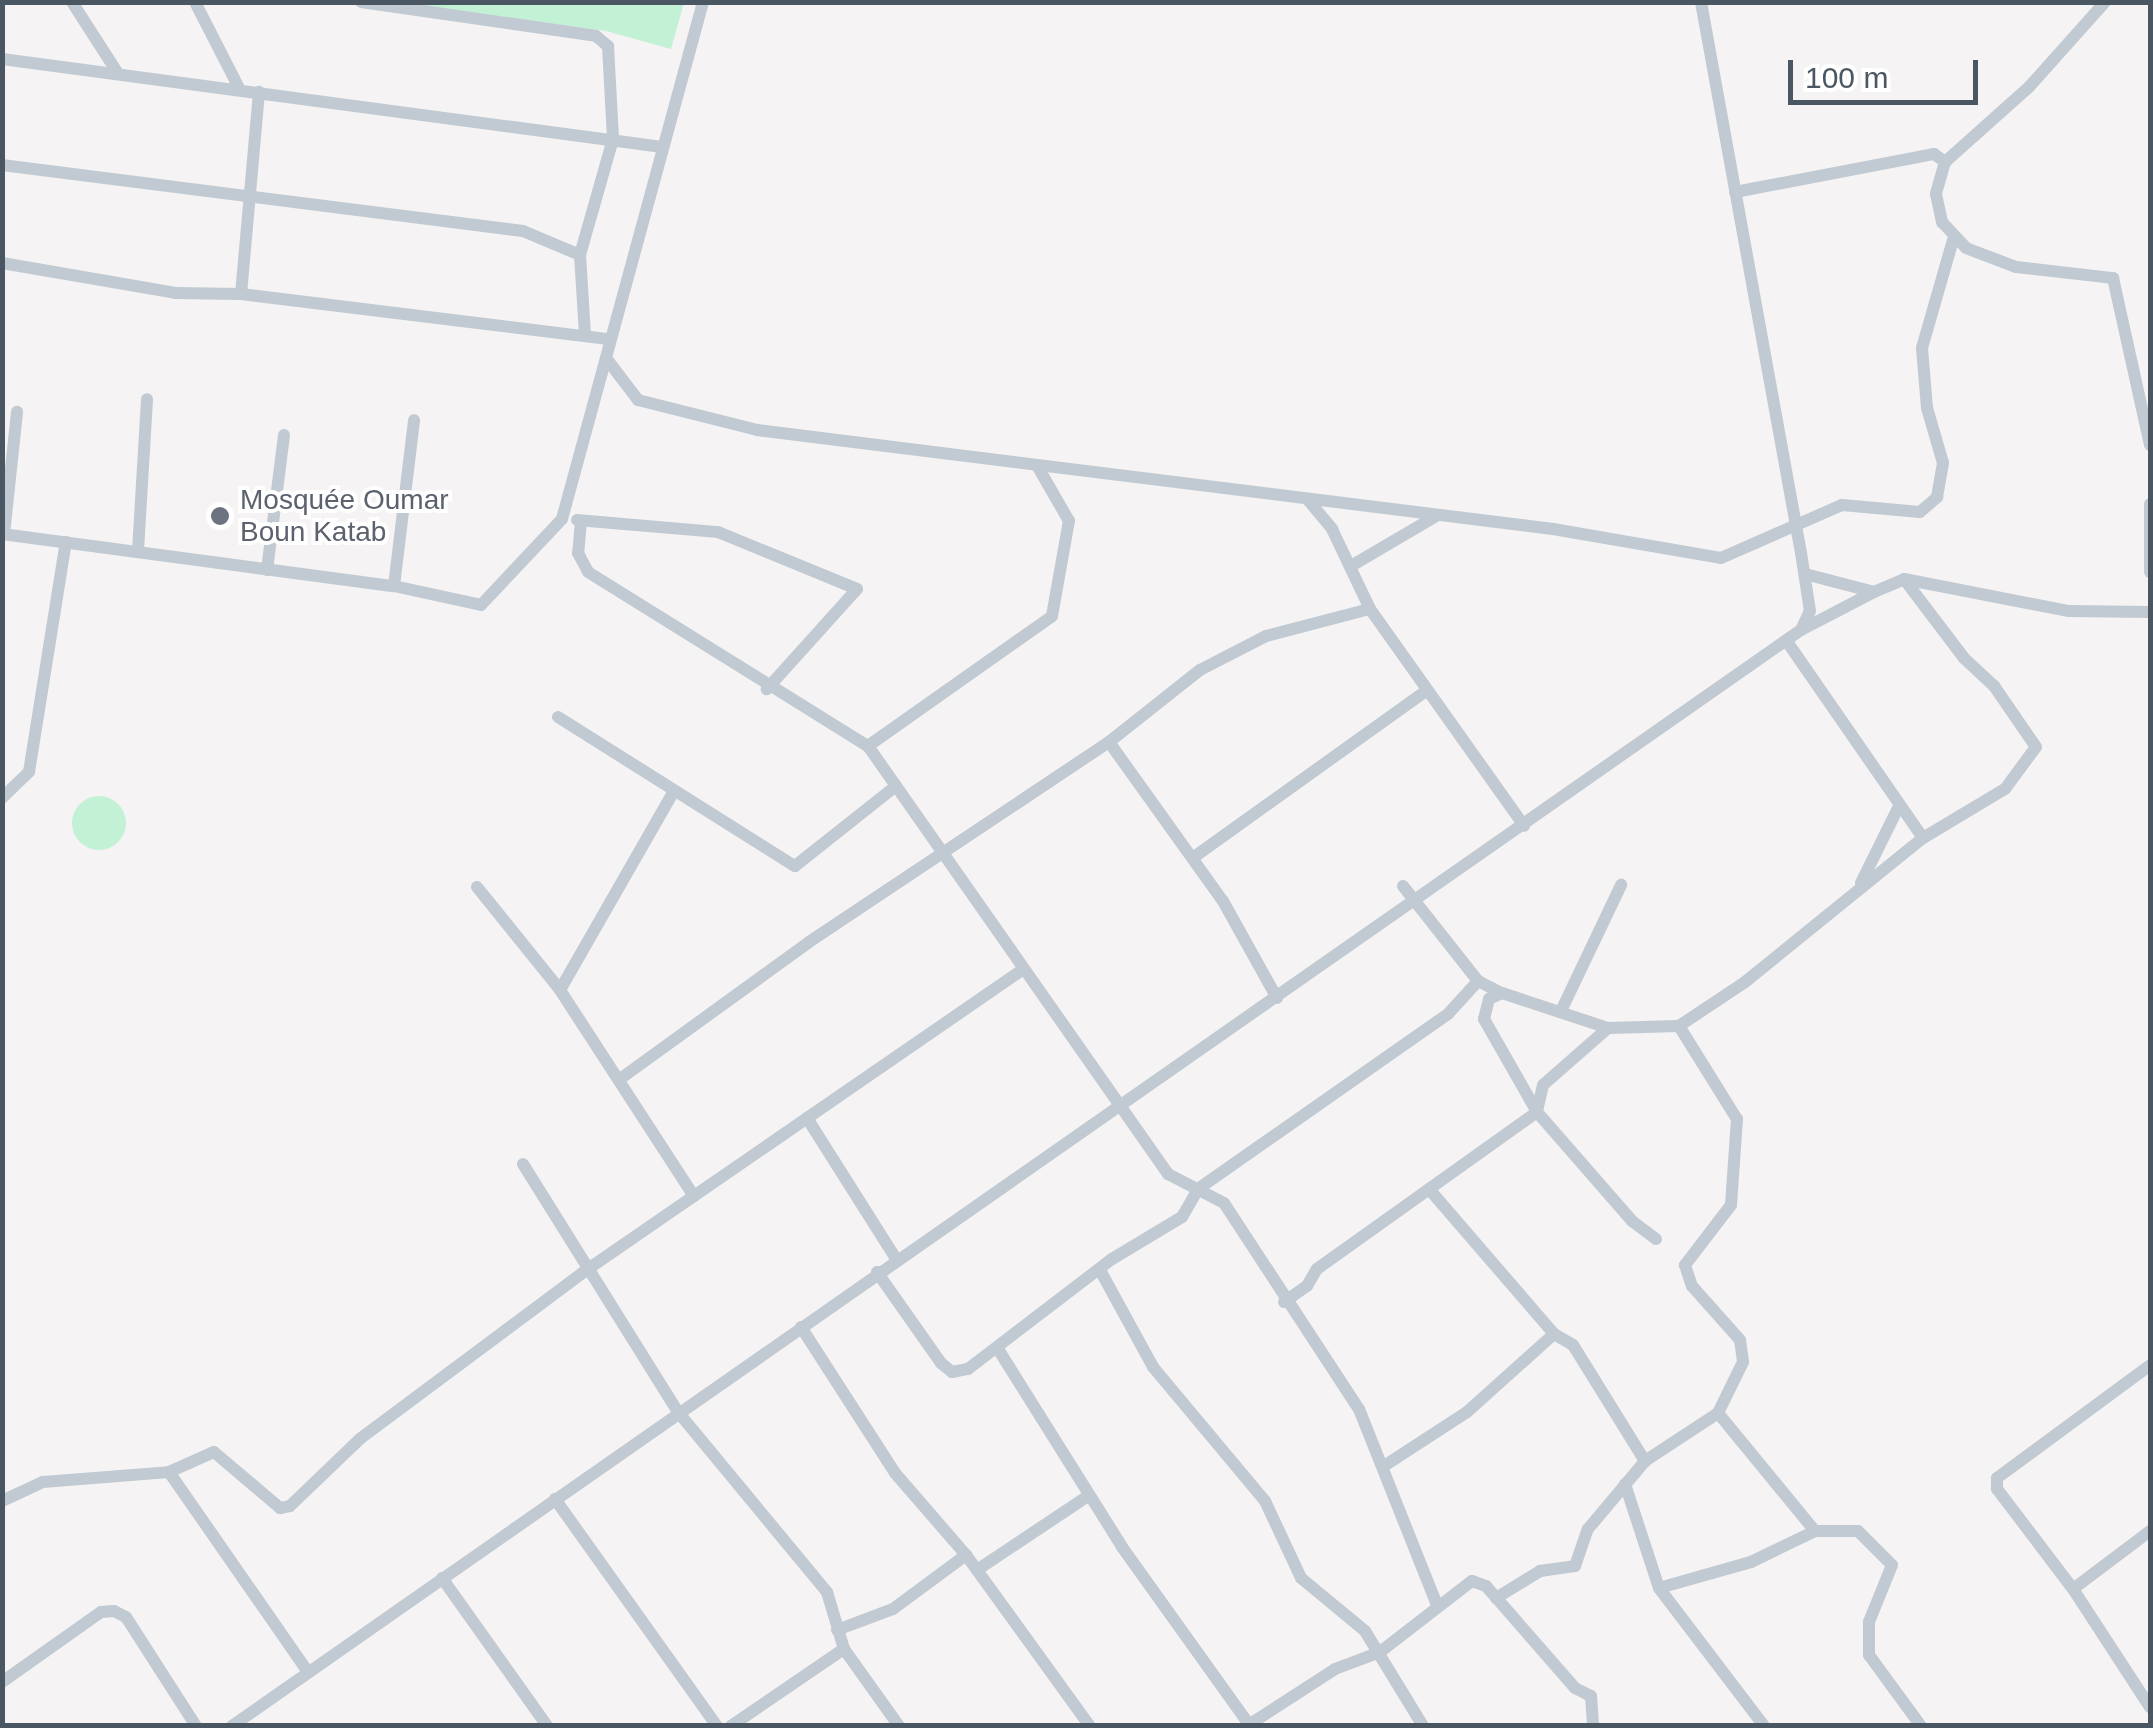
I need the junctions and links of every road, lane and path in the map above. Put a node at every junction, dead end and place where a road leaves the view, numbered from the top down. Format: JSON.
{"nodes":[{"id":1,"x":72,"y":2,"type":"edge"},
{"id":2,"x":195,"y":2,"type":"edge"},
{"id":3,"x":361,"y":2,"type":"edge"},
{"id":4,"x":703,"y":2,"type":"edge"},
{"id":5,"x":1701,"y":2,"type":"edge"},
{"id":6,"x":2104,"y":2,"type":"edge"},
{"id":7,"x":2,"y":59,"type":"edge"},
{"id":8,"x":117,"y":72,"type":"junction"},
{"id":9,"x":240,"y":90,"type":"junction"},
{"id":10,"x":258,"y":92,"type":"junction"},
{"id":11,"x":613,"y":140,"type":"junction"},
{"id":12,"x":662,"y":147,"type":"junction"},
{"id":13,"x":1945,"y":162,"type":"junction"},
{"id":14,"x":3,"y":166,"type":"edge"},
{"id":15,"x":1735,"y":192,"type":"junction"},
{"id":16,"x":252,"y":194,"type":"junction"},
{"id":17,"x":1952,"y":240,"type":"junction"},
{"id":18,"x":580,"y":255,"type":"junction"},
{"id":19,"x":2,"y":263,"type":"edge"},
{"id":20,"x":242,"y":294,"type":"junction"},
{"id":21,"x":586,"y":334,"type":"junction"},
{"id":22,"x":610,"y":339,"type":"junction"},
{"id":23,"x":606,"y":358,"type":"junction"},
{"id":24,"x":147,"y":399,"type":"dead end"},
{"id":25,"x":17,"y":412,"type":"dead end"},
{"id":26,"x":414,"y":420,"type":"dead end"},
{"id":27,"x":284,"y":435,"type":"dead end"},
{"id":28,"x":2150,"y":444,"type":"edge"},
{"id":29,"x":1038,"y":467,"type":"junction"},
{"id":30,"x":1308,"y":500,"type":"junction"},
{"id":31,"x":2150,"y":504,"type":"edge"},
{"id":32,"x":1438,"y":515,"type":"junction"},
{"id":33,"x":562,"y":520,"type":"junction"},
{"id":34,"x":1796,"y":520,"type":"junction"},
{"id":35,"x":581,"y":521,"type":"junction"},
{"id":36,"x":3,"y":534,"type":"edge"},
{"id":37,"x":66,"y":542,"type":"junction"},
{"id":38,"x":138,"y":551,"type":"junction"},
{"id":39,"x":1351,"y":566,"type":"junction"},
{"id":40,"x":266,"y":570,"type":"junction"},
{"id":41,"x":2150,"y":572,"type":"edge"},
{"id":42,"x":1804,"y":574,"type":"junction"},
{"id":43,"x":1904,"y":579,"type":"junction"},
{"id":44,"x":394,"y":586,"type":"junction"},
{"id":45,"x":1874,"y":592,"type":"junction"},
{"id":46,"x":1370,"y":610,"type":"junction"},
{"id":47,"x":2150,"y":612,"type":"edge"},
{"id":48,"x":1802,"y":630,"type":"junction"},
{"id":49,"x":1788,"y":644,"type":"junction"},
{"id":50,"x":768,"y":689,"type":"junction"},
{"id":51,"x":1426,"y":691,"type":"junction"},
{"id":52,"x":558,"y":717,"type":"dead end"},
{"id":53,"x":1109,"y":742,"type":"junction"},
{"id":54,"x":868,"y":746,"type":"junction"},
{"id":55,"x":896,"y":786,"type":"junction"},
{"id":56,"x":674,"y":791,"type":"junction"},
{"id":57,"x":2,"y":798,"type":"edge"},
{"id":58,"x":1898,"y":808,"type":"junction"},
{"id":59,"x":1524,"y":826,"type":"junction"},
{"id":60,"x":1923,"y":838,"type":"junction"},
{"id":61,"x":943,"y":855,"type":"junction"},
{"id":62,"x":1194,"y":857,"type":"junction"},
{"id":63,"x":1621,"y":885,"type":"dead end"},
{"id":64,"x":1402,"y":886,"type":"dead end"},
{"id":65,"x":477,"y":887,"type":"dead end"},
{"id":66,"x":1856,"y":889,"type":"junction"},
{"id":67,"x":1414,"y":899,"type":"junction"},
{"id":68,"x":1022,"y":970,"type":"junction"},
{"id":69,"x":1478,"y":980,"type":"junction"},
{"id":70,"x":560,"y":990,"type":"junction"},
{"id":71,"x":1502,"y":993,"type":"junction"},
{"id":72,"x":1277,"y":998,"type":"junction"},
{"id":73,"x":1561,"y":1010,"type":"junction"},
{"id":74,"x":1678,"y":1026,"type":"junction"},
{"id":75,"x":1608,"y":1028,"type":"junction"},
{"id":76,"x":620,"y":1079,"type":"junction"},
{"id":77,"x":1118,"y":1109,"type":"junction"},
{"id":78,"x":1537,"y":1112,"type":"junction"},
{"id":79,"x":807,"y":1118,"type":"junction"},
{"id":80,"x":523,"y":1164,"type":"dead end"},
{"id":81,"x":1198,"y":1188,"type":"junction"},
{"id":82,"x":1430,"y":1189,"type":"junction"},
{"id":83,"x":694,"y":1196,"type":"junction"},
{"id":84,"x":1656,"y":1239,"type":"dead end"},
{"id":85,"x":896,"y":1259,"type":"junction"},
{"id":86,"x":588,"y":1269,"type":"junction"},
{"id":87,"x":1100,"y":1270,"type":"junction"},
{"id":88,"x":878,"y":1272,"type":"junction"},
{"id":89,"x":1284,"y":1302,"type":"junction"},
{"id":90,"x":801,"y":1327,"type":"junction"},
{"id":91,"x":1554,"y":1334,"type":"junction"},
{"id":92,"x":998,"y":1349,"type":"junction"},
{"id":93,"x":2150,"y":1366,"type":"edge"},
{"id":94,"x":678,"y":1412,"type":"junction"},
{"id":95,"x":1718,"y":1413,"type":"junction"},
{"id":96,"x":1645,"y":1461,"type":"junction"},
{"id":97,"x":1384,"y":1466,"type":"junction"},
{"id":98,"x":169,"y":1472,"type":"junction"},
{"id":99,"x":1625,"y":1484,"type":"junction"},
{"id":100,"x":1088,"y":1496,"type":"junction"},
{"id":101,"x":555,"y":1499,"type":"junction"},
{"id":102,"x":2,"y":1501,"type":"edge"},
{"id":103,"x":1814,"y":1530,"type":"junction"},
{"id":104,"x":2150,"y":1530,"type":"edge"},
{"id":105,"x":966,"y":1554,"type":"junction"},
{"id":106,"x":977,"y":1570,"type":"junction"},
{"id":107,"x":442,"y":1578,"type":"junction"},
{"id":108,"x":1659,"y":1588,"type":"junction"},
{"id":109,"x":2074,"y":1589,"type":"junction"},
{"id":110,"x":1496,"y":1598,"type":"junction"},
{"id":111,"x":1437,"y":1605,"type":"junction"},
{"id":112,"x":837,"y":1630,"type":"junction"},
{"id":113,"x":844,"y":1649,"type":"junction"},
{"id":114,"x":1380,"y":1652,"type":"junction"},
{"id":115,"x":308,"y":1672,"type":"junction"},
{"id":116,"x":2,"y":1682,"type":"edge"},
{"id":117,"x":2150,"y":1707,"type":"edge"},
{"id":118,"x":1248,"y":1724,"type":"edge"},
{"id":119,"x":196,"y":1726,"type":"edge"},
{"id":120,"x":232,"y":1726,"type":"edge"},
{"id":121,"x":547,"y":1726,"type":"edge"},
{"id":122,"x":717,"y":1726,"type":"edge"},
{"id":123,"x":731,"y":1726,"type":"edge"},
{"id":124,"x":899,"y":1726,"type":"edge"},
{"id":125,"x":1090,"y":1726,"type":"edge"},
{"id":126,"x":1423,"y":1726,"type":"edge"},
{"id":127,"x":1594,"y":1726,"type":"edge"},
{"id":128,"x":1764,"y":1726,"type":"edge"},
{"id":129,"x":1921,"y":1726,"type":"edge"}],
"edges":[{"from":1,"to":8,"type":"street"},
{"from":2,"to":9,"type":"street"},
{"from":3,"to":11,"type":"street"},
{"from":4,"to":12,"type":"street"},
{"from":5,"to":15,"type":"street"},
{"from":6,"to":13,"type":"street"},
{"from":7,"to":8,"type":"street"},
{"from":8,"to":9,"type":"street"},
{"from":9,"to":10,"type":"street"},
{"from":10,"to":11,"type":"street"},
{"from":10,"to":16,"type":"street"},
{"from":11,"to":12,"type":"street"},
{"from":11,"to":18,"type":"street"},
{"from":12,"to":22,"type":"street"},
{"from":13,"to":15,"type":"street"},
{"from":13,"to":17,"type":"street"},
{"from":14,"to":16,"type":"street"},
{"from":15,"to":34,"type":"street"},
{"from":16,"to":18,"type":"street"},
{"from":16,"to":20,"type":"street"},
{"from":17,"to":28,"type":"street"},
{"from":17,"to":34,"type":"street"},
{"from":18,"to":21,"type":"street"},
{"from":19,"to":20,"type":"street"},
{"from":20,"to":21,"type":"street"},
{"from":21,"to":22,"type":"street"},
{"from":22,"to":23,"type":"street"},
{"from":23,"to":29,"type":"street"},
{"from":23,"to":33,"type":"street"},
{"from":24,"to":38,"type":"street"},
{"from":25,"to":36,"type":"street"},
{"from":26,"to":44,"type":"street"},
{"from":27,"to":40,"type":"street"},
{"from":29,"to":30,"type":"street"},
{"from":29,"to":54,"type":"street"},
{"from":30,"to":32,"type":"street"},
{"from":30,"to":39,"type":"street"},
{"from":31,"to":41,"type":"street"},
{"from":32,"to":34,"type":"street"},
{"from":32,"to":39,"type":"street"},
{"from":33,"to":35,"type":"street"},
{"from":33,"to":44,"type":"street"},
{"from":34,"to":42,"type":"street"},
{"from":35,"to":50,"type":"street"},
{"from":35,"to":50,"type":"street"},
{"from":36,"to":37,"type":"street"},
{"from":37,"to":38,"type":"street"},
{"from":37,"to":57,"type":"street"},
{"from":38,"to":40,"type":"street"},
{"from":39,"to":46,"type":"street"},
{"from":40,"to":44,"type":"street"},
{"from":42,"to":45,"type":"street"},
{"from":42,"to":48,"type":"street"},
{"from":43,"to":45,"type":"street"},
{"from":43,"to":47,"type":"street"},
{"from":43,"to":60,"type":"street"},
{"from":45,"to":48,"type":"street"},
{"from":46,"to":51,"type":"street"},
{"from":46,"to":53,"type":"street"},
{"from":48,"to":49,"type":"street"},
{"from":49,"to":58,"type":"street"},
{"from":49,"to":59,"type":"street"},
{"from":50,"to":54,"type":"street"},
{"from":51,"to":59,"type":"street"},
{"from":51,"to":62,"type":"street"},
{"from":52,"to":56,"type":"street"},
{"from":53,"to":61,"type":"street"},
{"from":53,"to":62,"type":"street"},
{"from":54,"to":55,"type":"street"},
{"from":55,"to":56,"type":"street"},
{"from":55,"to":61,"type":"street"},
{"from":56,"to":70,"type":"street"},
{"from":58,"to":60,"type":"street"},
{"from":58,"to":66,"type":"street"},
{"from":59,"to":67,"type":"street"},
{"from":60,"to":66,"type":"street"},
{"from":61,"to":68,"type":"street"},
{"from":61,"to":76,"type":"street"},
{"from":62,"to":72,"type":"street"},
{"from":63,"to":73,"type":"street"},
{"from":64,"to":67,"type":"street"},
{"from":65,"to":70,"type":"street"},
{"from":66,"to":74,"type":"street"},
{"from":67,"to":69,"type":"street"},
{"from":67,"to":72,"type":"street"},
{"from":68,"to":77,"type":"street"},
{"from":68,"to":79,"type":"street"},
{"from":69,"to":71,"type":"street"},
{"from":69,"to":81,"type":"street"},
{"from":70,"to":76,"type":"street"},
{"from":71,"to":73,"type":"street"},
{"from":71,"to":78,"type":"street"},
{"from":72,"to":77,"type":"street"},
{"from":73,"to":75,"type":"street"},
{"from":74,"to":75,"type":"street"},
{"from":74,"to":95,"type":"street"},
{"from":75,"to":78,"type":"street"},
{"from":76,"to":83,"type":"street"},
{"from":77,"to":81,"type":"street"},
{"from":77,"to":85,"type":"street"},
{"from":78,"to":82,"type":"street"},
{"from":78,"to":84,"type":"street"},
{"from":79,"to":83,"type":"street"},
{"from":79,"to":85,"type":"street"},
{"from":80,"to":86,"type":"street"},
{"from":81,"to":87,"type":"street"},
{"from":81,"to":89,"type":"street"},
{"from":82,"to":89,"type":"street"},
{"from":82,"to":91,"type":"street"},
{"from":83,"to":86,"type":"street"},
{"from":85,"to":88,"type":"street"},
{"from":86,"to":94,"type":"street"},
{"from":86,"to":98,"type":"street"},
{"from":87,"to":92,"type":"street"},
{"from":87,"to":114,"type":"street"},
{"from":88,"to":90,"type":"street"},
{"from":88,"to":92,"type":"street"},
{"from":89,"to":97,"type":"street"},
{"from":90,"to":94,"type":"street"},
{"from":90,"to":105,"type":"street"},
{"from":91,"to":96,"type":"street"},
{"from":91,"to":97,"type":"street"},
{"from":92,"to":100,"type":"street"},
{"from":93,"to":109,"type":"street"},
{"from":94,"to":101,"type":"street"},
{"from":94,"to":112,"type":"street"},
{"from":95,"to":96,"type":"street"},
{"from":95,"to":103,"type":"street"},
{"from":96,"to":99,"type":"street"},
{"from":97,"to":111,"type":"street"},
{"from":98,"to":102,"type":"street"},
{"from":98,"to":115,"type":"street"},
{"from":99,"to":108,"type":"street"},
{"from":99,"to":110,"type":"street"},
{"from":100,"to":106,"type":"street"},
{"from":100,"to":118,"type":"street"},
{"from":101,"to":107,"type":"street"},
{"from":101,"to":122,"type":"street"},
{"from":103,"to":108,"type":"street"},
{"from":103,"to":129,"type":"street"},
{"from":104,"to":109,"type":"street"},
{"from":105,"to":106,"type":"street"},
{"from":105,"to":112,"type":"street"},
{"from":106,"to":125,"type":"street"},
{"from":107,"to":115,"type":"street"},
{"from":107,"to":121,"type":"street"},
{"from":108,"to":128,"type":"street"},
{"from":109,"to":117,"type":"street"},
{"from":110,"to":111,"type":"street"},
{"from":110,"to":127,"type":"street"},
{"from":111,"to":114,"type":"street"},
{"from":112,"to":113,"type":"street"},
{"from":113,"to":123,"type":"street"},
{"from":113,"to":124,"type":"street"},
{"from":114,"to":118,"type":"street"},
{"from":114,"to":126,"type":"street"},
{"from":115,"to":120,"type":"street"},
{"from":116,"to":119,"type":"street"}]}
